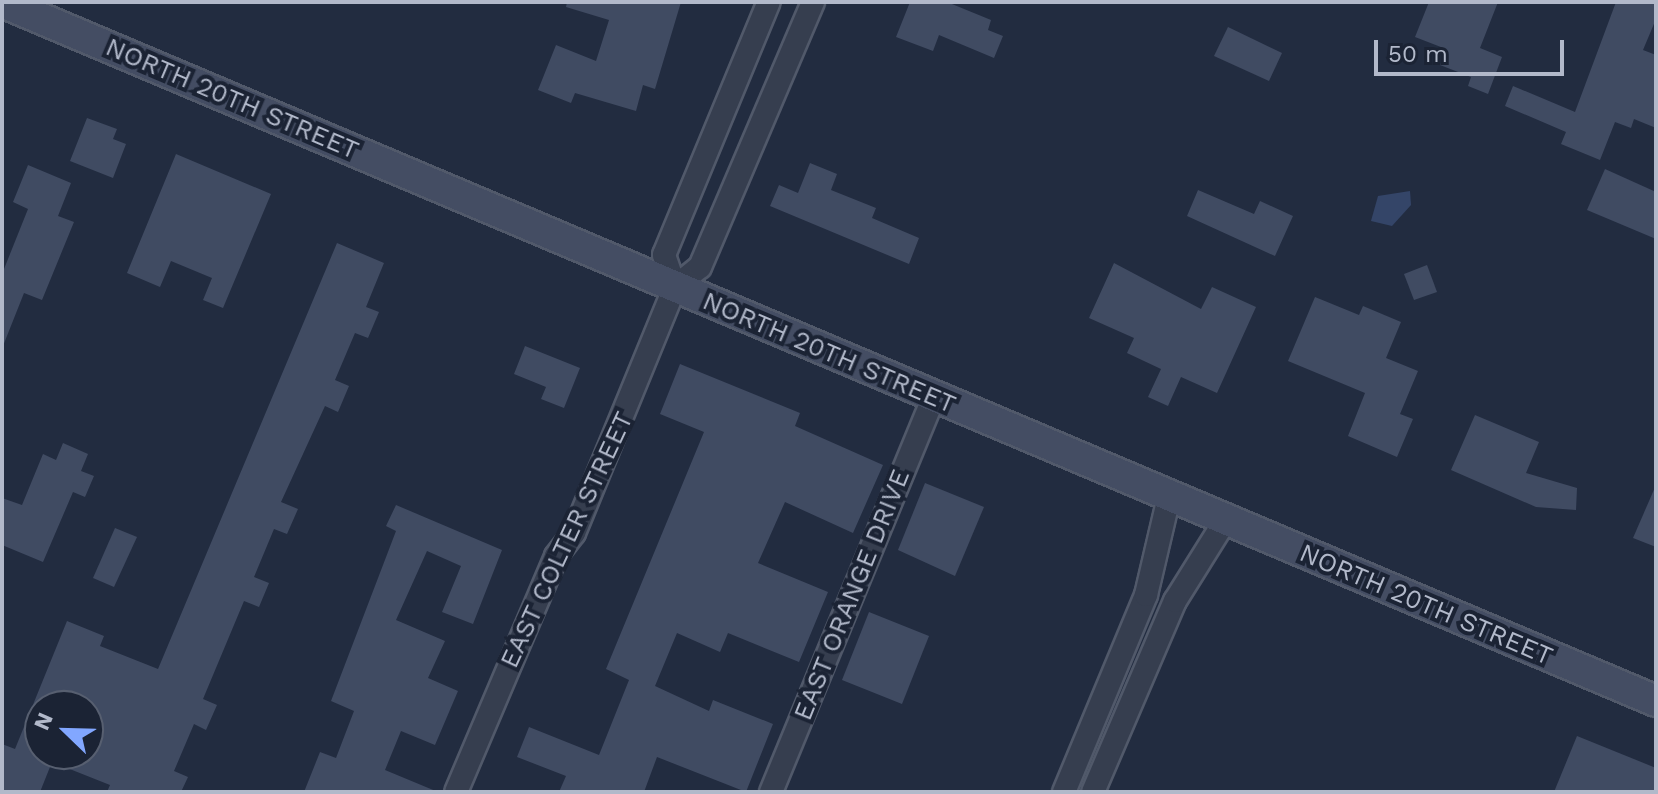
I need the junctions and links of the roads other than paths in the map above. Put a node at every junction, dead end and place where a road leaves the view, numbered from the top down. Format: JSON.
{"nodes":[{"id":1,"x":2,"y":2,"type":"edge"},
{"id":2,"x":769,"y":2,"type":"edge"},
{"id":3,"x":813,"y":2,"type":"edge"},
{"id":4,"x":675,"y":287,"type":"junction"},
{"id":5,"x":933,"y":398,"type":"junction"},
{"id":6,"x":1169,"y":497,"type":"junction"},
{"id":7,"x":1225,"y":521,"type":"junction"},
{"id":8,"x":1656,"y":701,"type":"edge"},
{"id":9,"x":456,"y":792,"type":"edge"},
{"id":10,"x":771,"y":792,"type":"edge"},
{"id":11,"x":1064,"y":792,"type":"edge"},
{"id":12,"x":1093,"y":792,"type":"edge"}],
"edges":[{"from":1,"to":4,"type":"street","name":"NORTH 20TH STREET"},
{"from":2,"to":4,"type":"street"},
{"from":3,"to":4,"type":"street","name":"EAST COLTER STREET"},
{"from":4,"to":5,"type":"street","name":"NORTH 20TH STREET"},
{"from":4,"to":9,"type":"street","name":"EAST COLTER STREET"},
{"from":5,"to":6,"type":"street","name":"NORTH 20TH STREET"},
{"from":5,"to":10,"type":"street","name":"EAST ORANGE DRIVE"},
{"from":6,"to":7,"type":"street","name":"NORTH 20TH STREET"},
{"from":6,"to":11,"type":"street"},
{"from":7,"to":8,"type":"street","name":"NORTH 20TH STREET"},
{"from":7,"to":12,"type":"street"}]}
